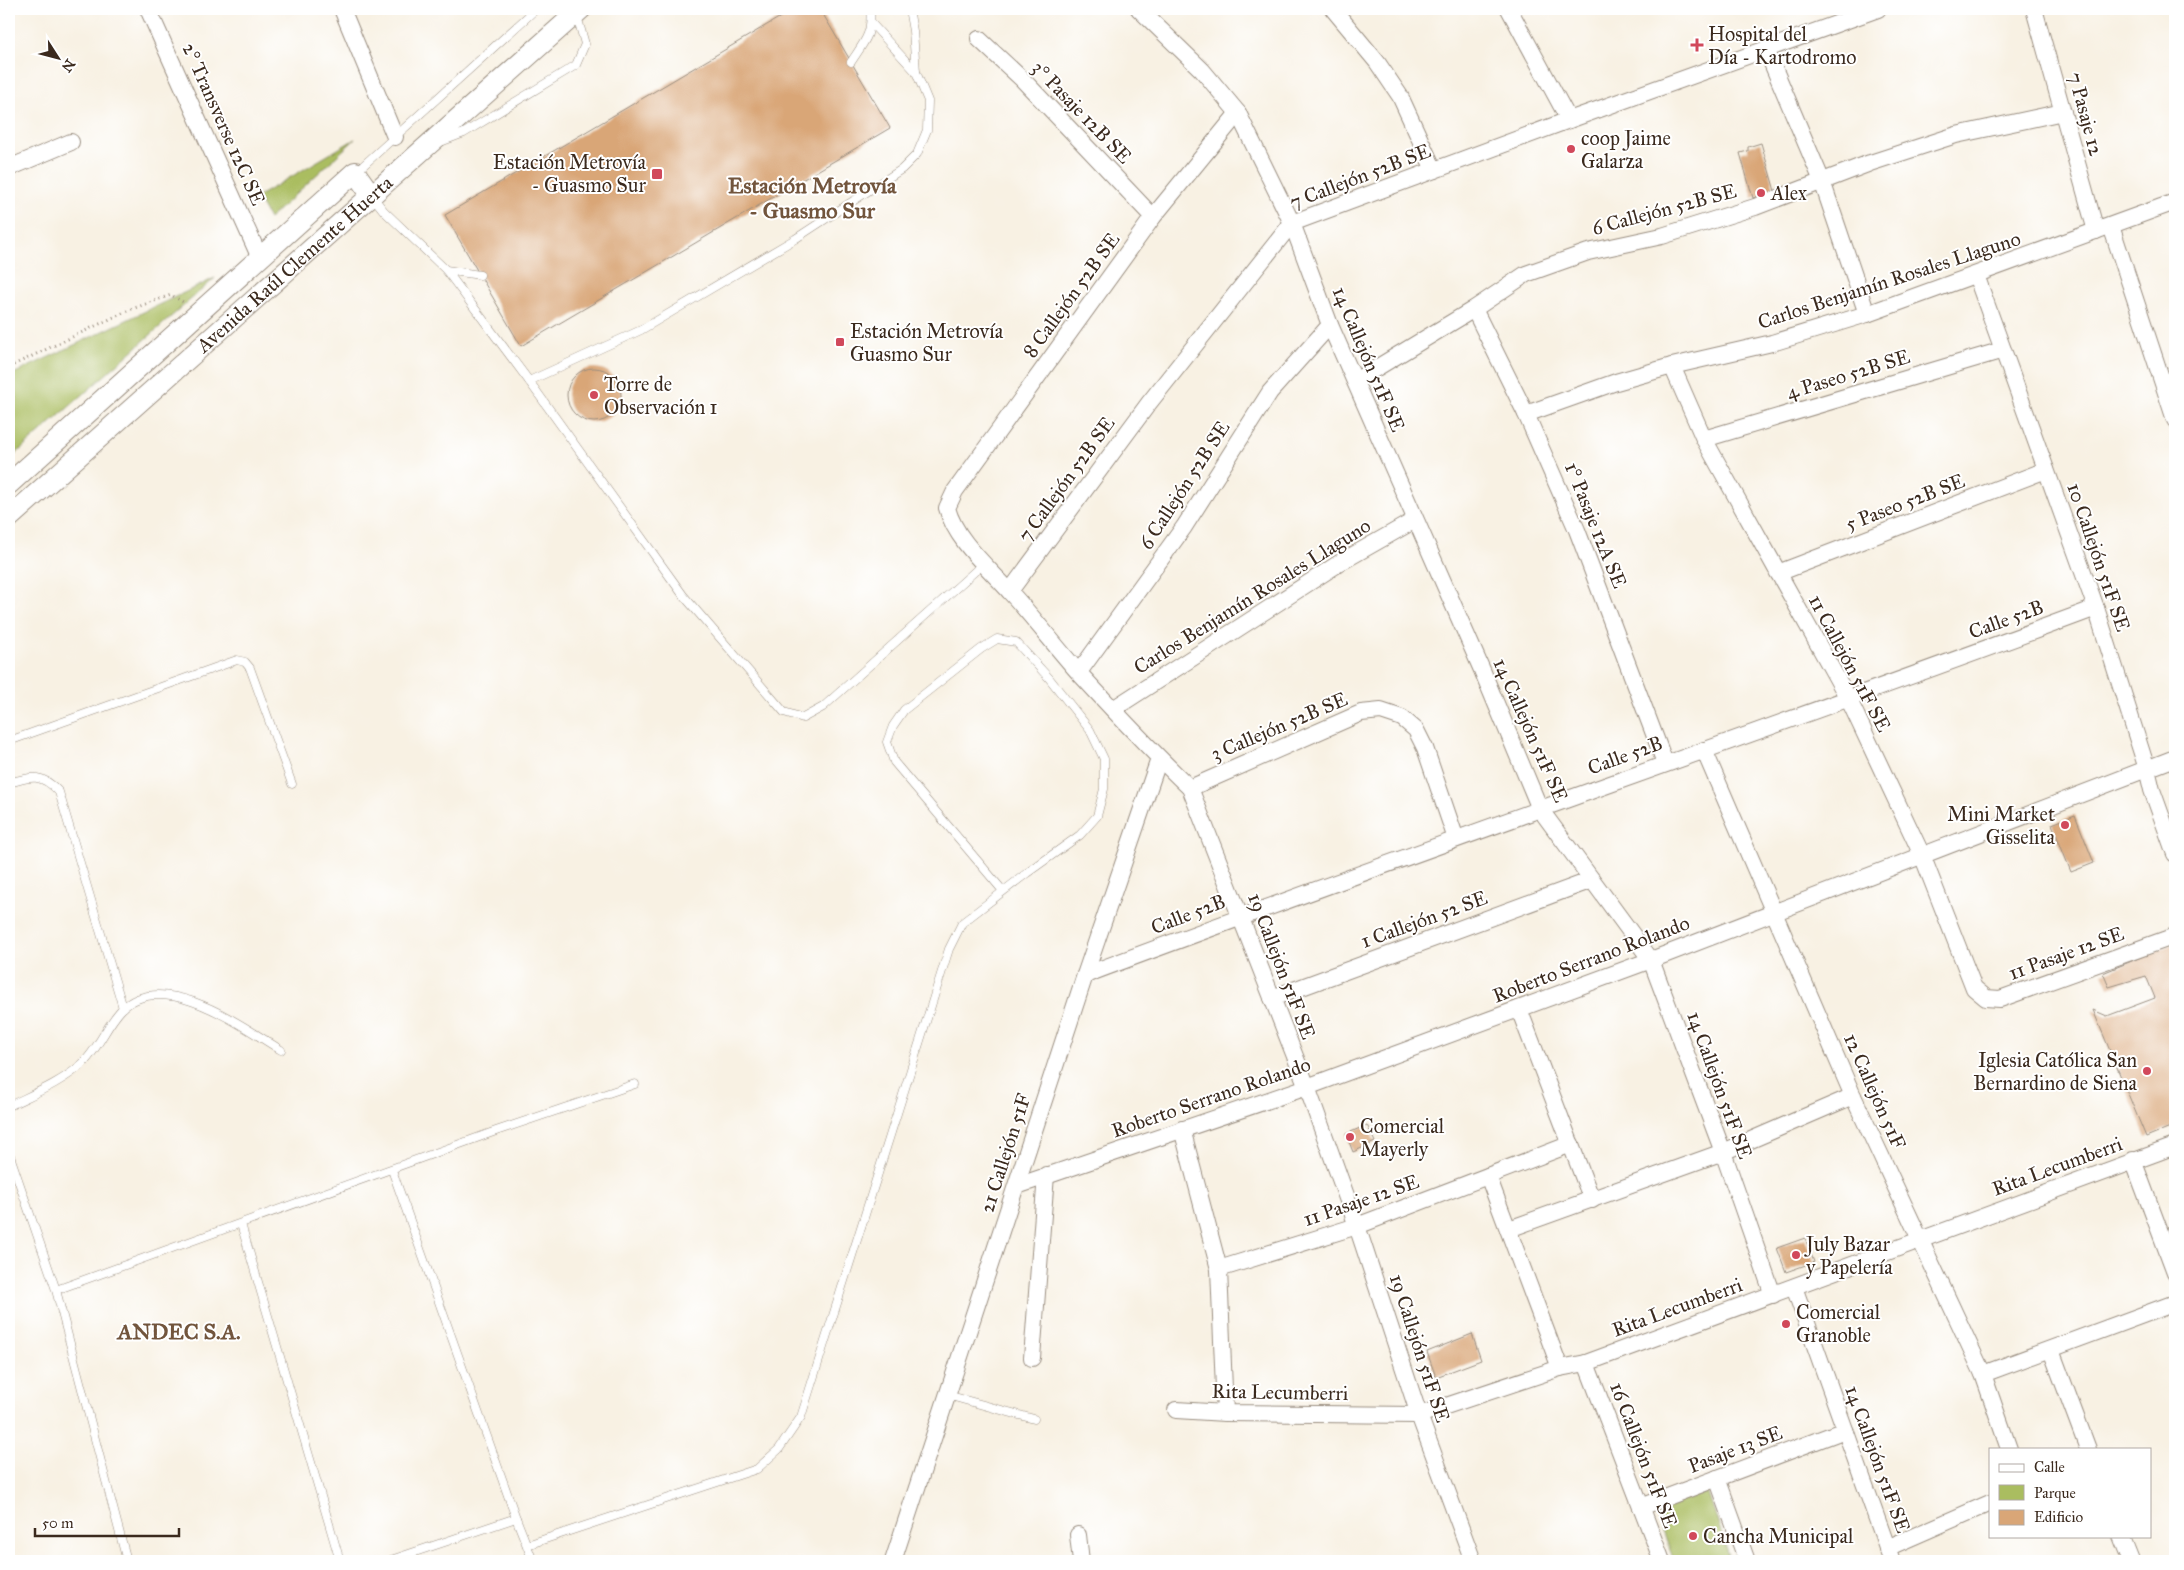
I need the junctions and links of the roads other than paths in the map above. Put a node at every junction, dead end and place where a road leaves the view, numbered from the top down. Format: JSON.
{"nodes":[{"id":1,"x":148,"y":9,"type":"edge"},
{"id":2,"x":342,"y":9,"type":"edge"},
{"id":3,"x":536,"y":9,"type":"edge"},
{"id":4,"x":870,"y":9,"type":"edge"},
{"id":5,"x":910,"y":9,"type":"edge"},
{"id":6,"x":1139,"y":9,"type":"edge"},
{"id":7,"x":1333,"y":9,"type":"edge"},
{"id":8,"x":1508,"y":9,"type":"edge"},
{"id":9,"x":1878,"y":9,"type":"edge"},
{"id":10,"x":2034,"y":9,"type":"edge"},
{"id":11,"x":579,"y":11,"type":"edge"},
{"id":12,"x":872,"y":24,"type":"junction"},
{"id":13,"x":979,"y":39,"type":"dead end"},
{"id":14,"x":1766,"y":49,"type":"junction"},
{"id":15,"x":851,"y":62,"type":"dead end"},
{"id":16,"x":916,"y":72,"type":"junction"},
{"id":17,"x":2063,"y":112,"type":"junction"},
{"id":18,"x":1238,"y":113,"type":"junction"},
{"id":19,"x":1569,"y":120,"type":"junction"},
{"id":20,"x":395,"y":137,"type":"junction"},
{"id":21,"x":72,"y":142,"type":"dead end"},
{"id":22,"x":427,"y":147,"type":"junction"},
{"id":23,"x":9,"y":168,"type":"edge"},
{"id":24,"x":1434,"y":170,"type":"junction"},
{"id":25,"x":355,"y":172,"type":"junction"},
{"id":26,"x":1822,"y":181,"type":"junction"},
{"id":27,"x":372,"y":196,"type":"junction"},
{"id":28,"x":2175,"y":202,"type":"edge"},
{"id":29,"x":1153,"y":218,"type":"junction"},
{"id":30,"x":1292,"y":223,"type":"junction"},
{"id":31,"x":2104,"y":229,"type":"junction"},
{"id":32,"x":260,"y":258,"type":"junction"},
{"id":33,"x":446,"y":270,"type":"junction"},
{"id":34,"x":480,"y":275,"type":"dead end"},
{"id":35,"x":1976,"y":275,"type":"junction"},
{"id":36,"x":1474,"y":309,"type":"junction"},
{"id":37,"x":1867,"y":314,"type":"junction"},
{"id":38,"x":1330,"y":325,"type":"junction"},
{"id":39,"x":2003,"y":350,"type":"junction"},
{"id":40,"x":1672,"y":366,"type":"junction"},
{"id":41,"x":529,"y":381,"type":"junction"},
{"id":42,"x":1355,"y":381,"type":"junction"},
{"id":43,"x":1526,"y":414,"type":"junction"},
{"id":44,"x":2175,"y":420,"type":"edge"},
{"id":45,"x":1704,"y":439,"type":"junction"},
{"id":46,"x":2046,"y":470,"type":"junction"},
{"id":47,"x":9,"y":484,"type":"edge"},
{"id":48,"x":947,"y":508,"type":"joint"},
{"id":49,"x":9,"y":518,"type":"edge"},
{"id":50,"x":1415,"y":520,"type":"junction"},
{"id":51,"x":983,"y":564,"type":"junction"},
{"id":52,"x":1778,"y":573,"type":"junction"},
{"id":53,"x":1010,"y":591,"type":"junction"},
{"id":54,"x":2096,"y":608,"type":"junction"},
{"id":55,"x":1079,"y":672,"type":"junction"},
{"id":56,"x":1849,"y":700,"type":"junction"},
{"id":57,"x":1113,"y":709,"type":"junction"},
{"id":58,"x":9,"y":741,"type":"edge"},
{"id":59,"x":1704,"y":750,"type":"junction"},
{"id":60,"x":2175,"y":758,"type":"edge"},
{"id":61,"x":1159,"y":759,"type":"junction"},
{"id":62,"x":1665,"y":763,"type":"junction"},
{"id":63,"x":2147,"y":769,"type":"junction"},
{"id":64,"x":9,"y":783,"type":"edge"},
{"id":65,"x":292,"y":784,"type":"dead end"},
{"id":66,"x":1190,"y":788,"type":"junction"},
{"id":67,"x":1540,"y":808,"type":"junction"},
{"id":68,"x":1456,"y":839,"type":"junction"},
{"id":69,"x":1922,"y":854,"type":"junction"},
{"id":70,"x":2175,"y":854,"type":"edge"},
{"id":71,"x":1592,"y":880,"type":"junction"},
{"id":72,"x":1004,"y":891,"type":"junction"},
{"id":73,"x":1773,"y":912,"type":"junction"},
{"id":74,"x":1240,"y":917,"type":"junction"},
{"id":75,"x":2175,"y":936,"type":"edge"},
{"id":76,"x":1651,"y":960,"type":"junction"},
{"id":77,"x":1085,"y":975,"type":"junction"},
{"id":78,"x":1974,"y":988,"type":"joint"},
{"id":79,"x":1272,"y":998,"type":"junction"},
{"id":80,"x":123,"y":1008,"type":"junction"},
{"id":81,"x":1519,"y":1009,"type":"junction"},
{"id":82,"x":281,"y":1050,"type":"dead end"},
{"id":83,"x":635,"y":1084,"type":"dead end"},
{"id":84,"x":1307,"y":1087,"type":"junction"},
{"id":85,"x":1853,"y":1096,"type":"junction"},
{"id":86,"x":9,"y":1106,"type":"edge"},
{"id":87,"x":1182,"y":1129,"type":"junction"},
{"id":88,"x":1570,"y":1144,"type":"junction"},
{"id":89,"x":2175,"y":1146,"type":"edge"},
{"id":90,"x":1723,"y":1152,"type":"junction"},
{"id":91,"x":9,"y":1153,"type":"edge"},
{"id":92,"x":2133,"y":1160,"type":"junction"},
{"id":93,"x":392,"y":1170,"type":"junction"},
{"id":94,"x":1046,"y":1175,"type":"junction"},
{"id":95,"x":1488,"y":1176,"type":"junction"},
{"id":96,"x":1017,"y":1186,"type":"junction"},
{"id":97,"x":1592,"y":1200,"type":"junction"},
{"id":98,"x":241,"y":1224,"type":"junction"},
{"id":99,"x":1357,"y":1226,"type":"junction"},
{"id":100,"x":1509,"y":1228,"type":"junction"},
{"id":101,"x":1920,"y":1240,"type":"junction"},
{"id":102,"x":1219,"y":1269,"type":"junction"},
{"id":103,"x":2175,"y":1272,"type":"edge"},
{"id":104,"x":1794,"y":1287,"type":"junction"},
{"id":105,"x":56,"y":1290,"type":"junction"},
{"id":106,"x":1773,"y":1295,"type":"junction"},
{"id":107,"x":2175,"y":1302,"type":"edge"},
{"id":108,"x":2050,"y":1350,"type":"junction"},
{"id":109,"x":1032,"y":1358,"type":"dead end"},
{"id":110,"x":1586,"y":1363,"type":"junction"},
{"id":111,"x":1560,"y":1368,"type":"junction"},
{"id":112,"x":1983,"y":1374,"type":"junction"},
{"id":113,"x":947,"y":1395,"type":"junction"},
{"id":114,"x":1176,"y":1410,"type":"dead end"},
{"id":115,"x":1225,"y":1413,"type":"junction"},
{"id":116,"x":1419,"y":1415,"type":"junction"},
{"id":117,"x":1034,"y":1419,"type":"dead end"},
{"id":118,"x":1845,"y":1430,"type":"junction"},
{"id":119,"x":2009,"y":1448,"type":"edge"},
{"id":120,"x":2088,"y":1448,"type":"edge"},
{"id":121,"x":1718,"y":1478,"type":"junction"},
{"id":122,"x":1989,"y":1504,"type":"edge"},
{"id":123,"x":1641,"y":1506,"type":"junction"},
{"id":124,"x":516,"y":1518,"type":"junction"},
{"id":125,"x":1078,"y":1535,"type":"dead end"},
{"id":126,"x":2123,"y":1538,"type":"edge"},
{"id":127,"x":527,"y":1545,"type":"junction"},
{"id":128,"x":1889,"y":1555,"type":"edge"},
{"id":129,"x":127,"y":1561,"type":"edge"},
{"id":130,"x":340,"y":1561,"type":"edge"},
{"id":131,"x":388,"y":1561,"type":"edge"},
{"id":132,"x":534,"y":1561,"type":"edge"},
{"id":133,"x":893,"y":1561,"type":"edge"},
{"id":134,"x":1081,"y":1561,"type":"edge"},
{"id":135,"x":1473,"y":1561,"type":"edge"},
{"id":136,"x":1662,"y":1561,"type":"edge"},
{"id":137,"x":1748,"y":1561,"type":"edge"},
{"id":138,"x":2131,"y":1561,"type":"edge"}],
"edges":[{"from":1,"to":32,"type":"street","name":"2° Transverse 12C SE"},
{"from":2,"to":20,"type":"street"},
{"from":3,"to":20,"type":"lane","name":"Avenida Raúl Clemente Huerta"},
{"from":4,"to":12,"type":"lane"},
{"from":5,"to":16,"type":"lane"},
{"from":6,"to":18,"type":"street","name":"14 Callejón 51F SE"},
{"from":7,"to":24,"type":"street"},
{"from":8,"to":19,"type":"street"},
{"from":9,"to":14,"type":"street","name":"7 Callejón 52B SE"},
{"from":10,"to":17,"type":"street","name":"7 Pasaje 12"},
{"from":11,"to":22,"type":"street","name":"Avenida Raúl Clemente Huerta"},
{"from":11,"to":22,"type":"lane"},
{"from":12,"to":15,"type":"lane"},
{"from":12,"to":16,"type":"lane"},
{"from":13,"to":29,"type":"street","name":"3° Pasaje 12B SE"},
{"from":14,"to":19,"type":"street","name":"7 Callejón 52B SE"},
{"from":14,"to":26,"type":"street"},
{"from":16,"to":41,"type":"lane"},
{"from":17,"to":26,"type":"street","name":"6 Callejón 52B SE"},
{"from":17,"to":31,"type":"street","name":"7 Pasaje 12"},
{"from":18,"to":29,"type":"street","name":"8 Callejón 52B SE"},
{"from":18,"to":30,"type":"street","name":"14 Callejón 51F SE"},
{"from":19,"to":24,"type":"street","name":"7 Callejón 52B SE"},
{"from":20,"to":25,"type":"lane","name":"Avenida Raúl Clemente Huerta"},
{"from":21,"to":23,"type":"street"},
{"from":22,"to":27,"type":"street","name":"Avenida Raúl Clemente Huerta"},
{"from":24,"to":30,"type":"street","name":"7 Callejón 52B SE"},
{"from":25,"to":27,"type":"street"},
{"from":25,"to":32,"type":"street","name":"Avenida Raúl Clemente Huerta"},
{"from":26,"to":36,"type":"street","name":"6 Callejón 52B SE"},
{"from":26,"to":37,"type":"street"},
{"from":27,"to":33,"type":"lane"},
{"from":27,"to":49,"type":"street","name":"Avenida Raúl Clemente Huerta"},
{"from":28,"to":31,"type":"street","name":"Carlos Benjamín Rosales Llaguno"},
{"from":29,"to":48,"type":"street","name":"8 Callejón 52B SE"},
{"from":30,"to":38,"type":"street","name":"14 Callejón 51F SE"},
{"from":30,"to":53,"type":"street","name":"7 Callejón 52B SE"},
{"from":31,"to":35,"type":"street","name":"Carlos Benjamín Rosales Llaguno"},
{"from":31,"to":44,"type":"street","name":"7 Pasaje 12"},
{"from":32,"to":47,"type":"street","name":"Avenida Raúl Clemente Huerta"},
{"from":33,"to":34,"type":"lane"},
{"from":33,"to":41,"type":"lane"},
{"from":35,"to":37,"type":"street","name":"Carlos Benjamín Rosales Llaguno"},
{"from":35,"to":39,"type":"street","name":"10 Callejón 51F SE"},
{"from":36,"to":42,"type":"street","name":"6 Callejón 52B SE"},
{"from":36,"to":43,"type":"street","name":"1° Pasaje 12A SE"},
{"from":37,"to":40,"type":"street","name":"Carlos Benjamín Rosales Llaguno"},
{"from":38,"to":42,"type":"street","name":"14 Callejón 51F SE"},
{"from":38,"to":55,"type":"street","name":"6 Callejón 52B SE"},
{"from":39,"to":45,"type":"street","name":"4 Paseo 52B SE"},
{"from":39,"to":46,"type":"street","name":"10 Callejón 51F SE"},
{"from":40,"to":43,"type":"street","name":"Carlos Benjamín Rosales Llaguno"},
{"from":40,"to":45,"type":"street","name":"11 Callejón 51F SE"},
{"from":41,"to":51,"type":"lane"},
{"from":42,"to":50,"type":"street","name":"14 Callejón 51F SE"},
{"from":43,"to":62,"type":"street","name":"1° Pasaje 12A SE"},
{"from":45,"to":52,"type":"street","name":"11 Callejón 51F SE"},
{"from":46,"to":52,"type":"street","name":"5 Paseo 52B SE"},
{"from":46,"to":54,"type":"street","name":"10 Callejón 51F SE"},
{"from":48,"to":51,"type":"street","name":"19 Callejón 51F SE"},
{"from":50,"to":57,"type":"street","name":"Carlos Benjamín Rosales Llaguno"},
{"from":50,"to":67,"type":"street","name":"14 Callejón 51F SE"},
{"from":51,"to":53,"type":"street","name":"19 Callejón 51F SE"},
{"from":52,"to":56,"type":"street","name":"11 Callejón 51F SE"},
{"from":53,"to":55,"type":"street","name":"19 Callejón 51F SE"},
{"from":54,"to":56,"type":"street","name":"Calle 52B"},
{"from":54,"to":63,"type":"street","name":"10 Callejón 51F SE"},
{"from":55,"to":57,"type":"street","name":"19 Callejón 51F SE"},
{"from":56,"to":59,"type":"street","name":"Calle 52B"},
{"from":56,"to":69,"type":"street","name":"11 Callejón 51F SE"},
{"from":57,"to":61,"type":"street","name":"19 Callejón 51F SE"},
{"from":58,"to":65,"type":"lane"},
{"from":59,"to":62,"type":"street","name":"Calle 52B"},
{"from":59,"to":73,"type":"street","name":"12 Callejón 51F"},
{"from":60,"to":63,"type":"street","name":"Roberto Serrano Rolando"},
{"from":61,"to":66,"type":"street","name":"19 Callejón 51F SE"},
{"from":61,"to":77,"type":"street","name":"21 Callejón 51F"},
{"from":62,"to":67,"type":"street","name":"Calle 52B"},
{"from":63,"to":69,"type":"street","name":"Roberto Serrano Rolando"},
{"from":63,"to":70,"type":"street","name":"10 Callejón 51F SE"},
{"from":64,"to":80,"type":"lane"},
{"from":66,"to":68,"type":"street","name":"3 Callejón 52B SE"},
{"from":66,"to":74,"type":"street","name":"19 Callejón 51F SE"},
{"from":67,"to":68,"type":"street","name":"Calle 52B"},
{"from":67,"to":71,"type":"street","name":"14 Callejón 51F SE"},
{"from":68,"to":74,"type":"street","name":"Calle 52B"},
{"from":69,"to":73,"type":"street","name":"Roberto Serrano Rolando"},
{"from":69,"to":78,"type":"street","name":"11 Callejón 51F SE"},
{"from":71,"to":76,"type":"street","name":"14 Callejón 51F SE"},
{"from":71,"to":79,"type":"street","name":"1 Callejón 52 SE"},
{"from":72,"to":72,"type":"lane"},
{"from":72,"to":127,"type":"lane"},
{"from":73,"to":76,"type":"street","name":"Roberto Serrano Rolando"},
{"from":73,"to":85,"type":"street","name":"12 Callejón 51F"},
{"from":74,"to":77,"type":"street","name":"Calle 52B"},
{"from":74,"to":79,"type":"street","name":"19 Callejón 51F SE"},
{"from":75,"to":78,"type":"street","name":"11 Pasaje 12 SE"},
{"from":76,"to":81,"type":"street","name":"Roberto Serrano Rolando"},
{"from":76,"to":90,"type":"street","name":"14 Callejón 51F SE"},
{"from":77,"to":96,"type":"street","name":"21 Callejón 51F"},
{"from":79,"to":84,"type":"street","name":"19 Callejón 51F SE"},
{"from":80,"to":82,"type":"lane"},
{"from":80,"to":86,"type":"lane"},
{"from":81,"to":84,"type":"street","name":"Roberto Serrano Rolando"},
{"from":81,"to":88,"type":"street"},
{"from":83,"to":93,"type":"lane"},
{"from":84,"to":87,"type":"street","name":"Roberto Serrano Rolando"},
{"from":84,"to":99,"type":"street","name":"19 Callejón 51F SE"},
{"from":85,"to":90,"type":"street"},
{"from":85,"to":101,"type":"street","name":"12 Callejón 51F"},
{"from":87,"to":94,"type":"street","name":"Roberto Serrano Rolando"},
{"from":87,"to":102,"type":"street"},
{"from":88,"to":95,"type":"street","name":"11 Pasaje 12 SE"},
{"from":88,"to":97,"type":"street"},
{"from":89,"to":92,"type":"street","name":"Rita Lecumberri"},
{"from":90,"to":97,"type":"street"},
{"from":90,"to":106,"type":"street","name":"14 Callejón 51F SE"},
{"from":91,"to":105,"type":"lane"},
{"from":92,"to":101,"type":"street","name":"Rita Lecumberri"},
{"from":92,"to":103,"type":"street"},
{"from":93,"to":98,"type":"lane"},
{"from":93,"to":124,"type":"lane"},
{"from":94,"to":96,"type":"street","name":"Roberto Serrano Rolando"},
{"from":94,"to":109,"type":"street"},
{"from":95,"to":99,"type":"street","name":"11 Pasaje 12 SE"},
{"from":95,"to":100,"type":"street"},
{"from":96,"to":113,"type":"street","name":"21 Callejón 51F"},
{"from":97,"to":100,"type":"street"},
{"from":98,"to":105,"type":"lane"},
{"from":98,"to":130,"type":"lane"},
{"from":99,"to":102,"type":"street","name":"11 Pasaje 12 SE"},
{"from":99,"to":116,"type":"street","name":"19 Callejón 51F SE"},
{"from":100,"to":111,"type":"street"},
{"from":101,"to":104,"type":"street","name":"Rita Lecumberri"},
{"from":101,"to":112,"type":"street","name":"12 Callejón 51F"},
{"from":102,"to":115,"type":"street"},
{"from":104,"to":106,"type":"street","name":"Rita Lecumberri"},
{"from":104,"to":118,"type":"street","name":"14 Callejón 51F SE"},
{"from":105,"to":129,"type":"lane"},
{"from":106,"to":110,"type":"street","name":"Rita Lecumberri"},
{"from":107,"to":108,"type":"street"},
{"from":108,"to":112,"type":"street"},
{"from":108,"to":120,"type":"street"},
{"from":110,"to":111,"type":"street","name":"Rita Lecumberri"},
{"from":110,"to":123,"type":"street","name":"16 Callejón 51F SE"},
{"from":111,"to":116,"type":"street","name":"Rita Lecumberri"},
{"from":112,"to":119,"type":"street","name":"12 Callejón 51F"},
{"from":113,"to":117,"type":"lane"},
{"from":113,"to":133,"type":"street","name":"21 Callejón 51F"},
{"from":114,"to":115,"type":"street","name":"Rita Lecumberri"},
{"from":115,"to":116,"type":"street","name":"Rita Lecumberri"},
{"from":116,"to":135,"type":"street","name":"19 Callejón 51F SE"},
{"from":118,"to":121,"type":"street","name":"Pasaje 13 SE"},
{"from":118,"to":128,"type":"street","name":"14 Callejón 51F SE"},
{"from":121,"to":123,"type":"street","name":"Pasaje 13 SE"},
{"from":121,"to":137,"type":"street"},
{"from":122,"to":128,"type":"street"},
{"from":123,"to":136,"type":"street","name":"16 Callejón 51F SE"},
{"from":124,"to":127,"type":"lane"},
{"from":124,"to":131,"type":"lane"},
{"from":125,"to":134,"type":"street"},
{"from":126,"to":138,"type":"street"},
{"from":127,"to":132,"type":"lane"}]}
